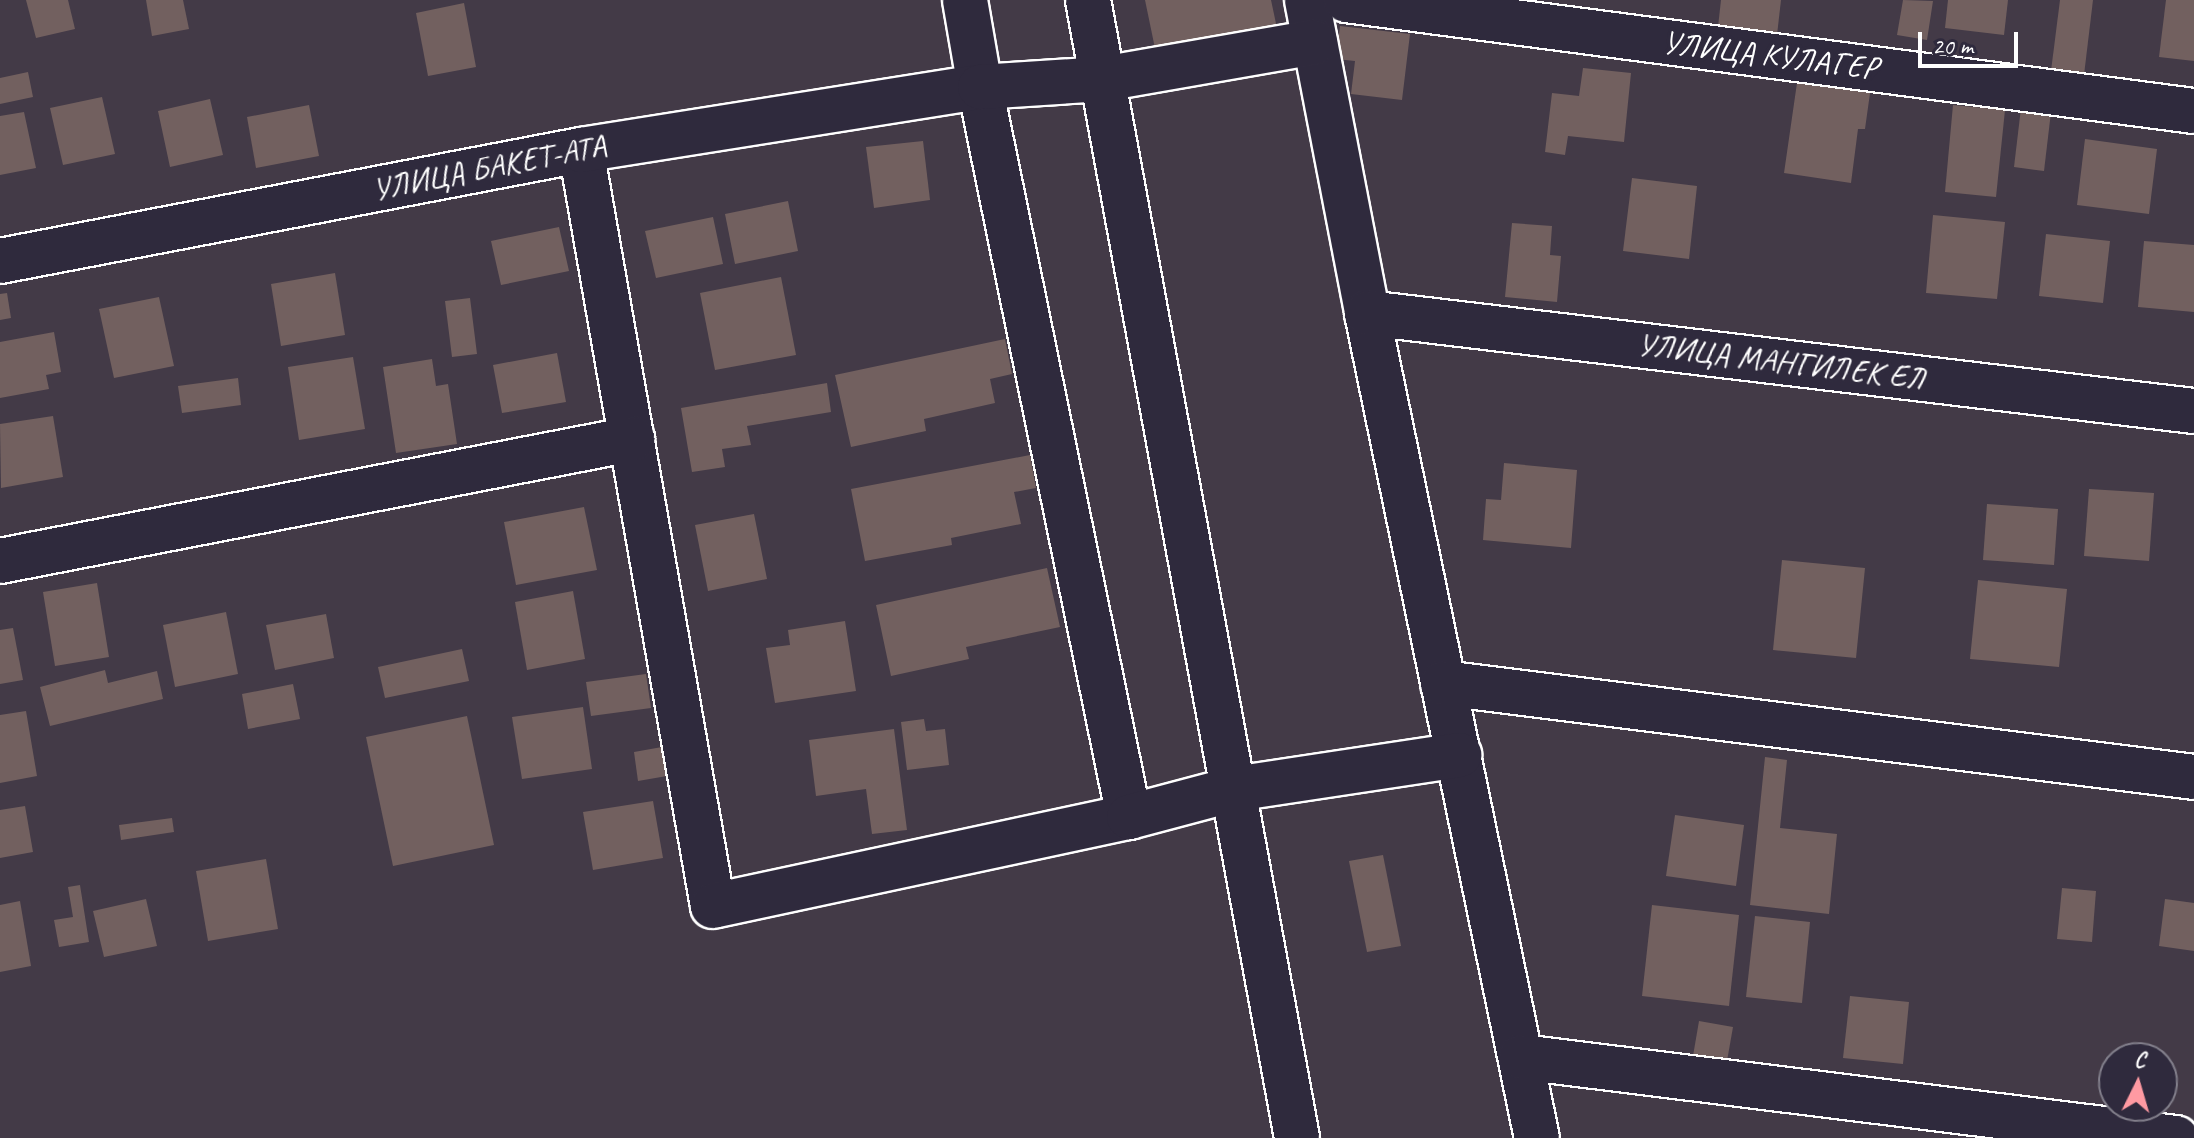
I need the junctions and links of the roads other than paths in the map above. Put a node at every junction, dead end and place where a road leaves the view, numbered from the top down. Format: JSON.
{"nodes":[{"id":1,"x":965,"y":0,"type":"edge"},
{"id":2,"x":1088,"y":0,"type":"edge"},
{"id":3,"x":1307,"y":0,"type":"edge"},
{"id":4,"x":1346,"y":0,"type":"edge"},
{"id":5,"x":1315,"y":42,"type":"junction"},
{"id":6,"x":1103,"y":79,"type":"junction"},
{"id":7,"x":980,"y":87,"type":"junction"},
{"id":8,"x":2194,"y":111,"type":"edge"},
{"id":9,"x":581,"y":150,"type":"junction"},
{"id":10,"x":0,"y":261,"type":"edge"},
{"id":11,"x":1367,"y":313,"type":"junction"},
{"id":12,"x":2194,"y":411,"type":"edge"},
{"id":13,"x":632,"y":439,"type":"junction"},
{"id":14,"x":0,"y":561,"type":"edge"},
{"id":15,"x":1443,"y":683,"type":"junction"},
{"id":16,"x":1459,"y":755,"type":"junction"},
{"id":17,"x":2194,"y":777,"type":"edge"},
{"id":18,"x":1234,"y":789,"type":"junction"},
{"id":19,"x":1129,"y":817,"type":"junction"},
{"id":20,"x":1521,"y":1057,"type":"junction"},
{"id":21,"x":1297,"y":1138,"type":"edge"},
{"id":22,"x":1537,"y":1138,"type":"edge"},
{"id":23,"x":2176,"y":1138,"type":"edge"}],
"edges":[{"from":1,"to":7,"type":"street"},
{"from":2,"to":6,"type":"street"},
{"from":3,"to":5,"type":"street"},
{"from":4,"to":8,"type":"street","name":"УЛИЦА КУЛАГЕР"},
{"from":5,"to":6,"type":"street","name":"УЛИЦА БАКЕТ-АТА"},
{"from":5,"to":11,"type":"street"},
{"from":6,"to":7,"type":"street","name":"УЛИЦА БАКЕТ-АТА"},
{"from":6,"to":18,"type":"street"},
{"from":7,"to":9,"type":"street","name":"УЛИЦА БАКЕТ-АТА"},
{"from":7,"to":19,"type":"street"},
{"from":9,"to":10,"type":"street","name":"УЛИЦА БАКЕТ-АТА"},
{"from":9,"to":13,"type":"street"},
{"from":11,"to":12,"type":"street","name":"УЛИЦА МАНГИЛЕК ЕЛ"},
{"from":11,"to":15,"type":"street"},
{"from":13,"to":14,"type":"street"},
{"from":13,"to":19,"type":"street"},
{"from":15,"to":16,"type":"street"},
{"from":15,"to":17,"type":"street"},
{"from":16,"to":18,"type":"street"},
{"from":16,"to":20,"type":"street"},
{"from":18,"to":19,"type":"street"},
{"from":18,"to":21,"type":"street"},
{"from":20,"to":22,"type":"street"},
{"from":20,"to":23,"type":"street"}]}
